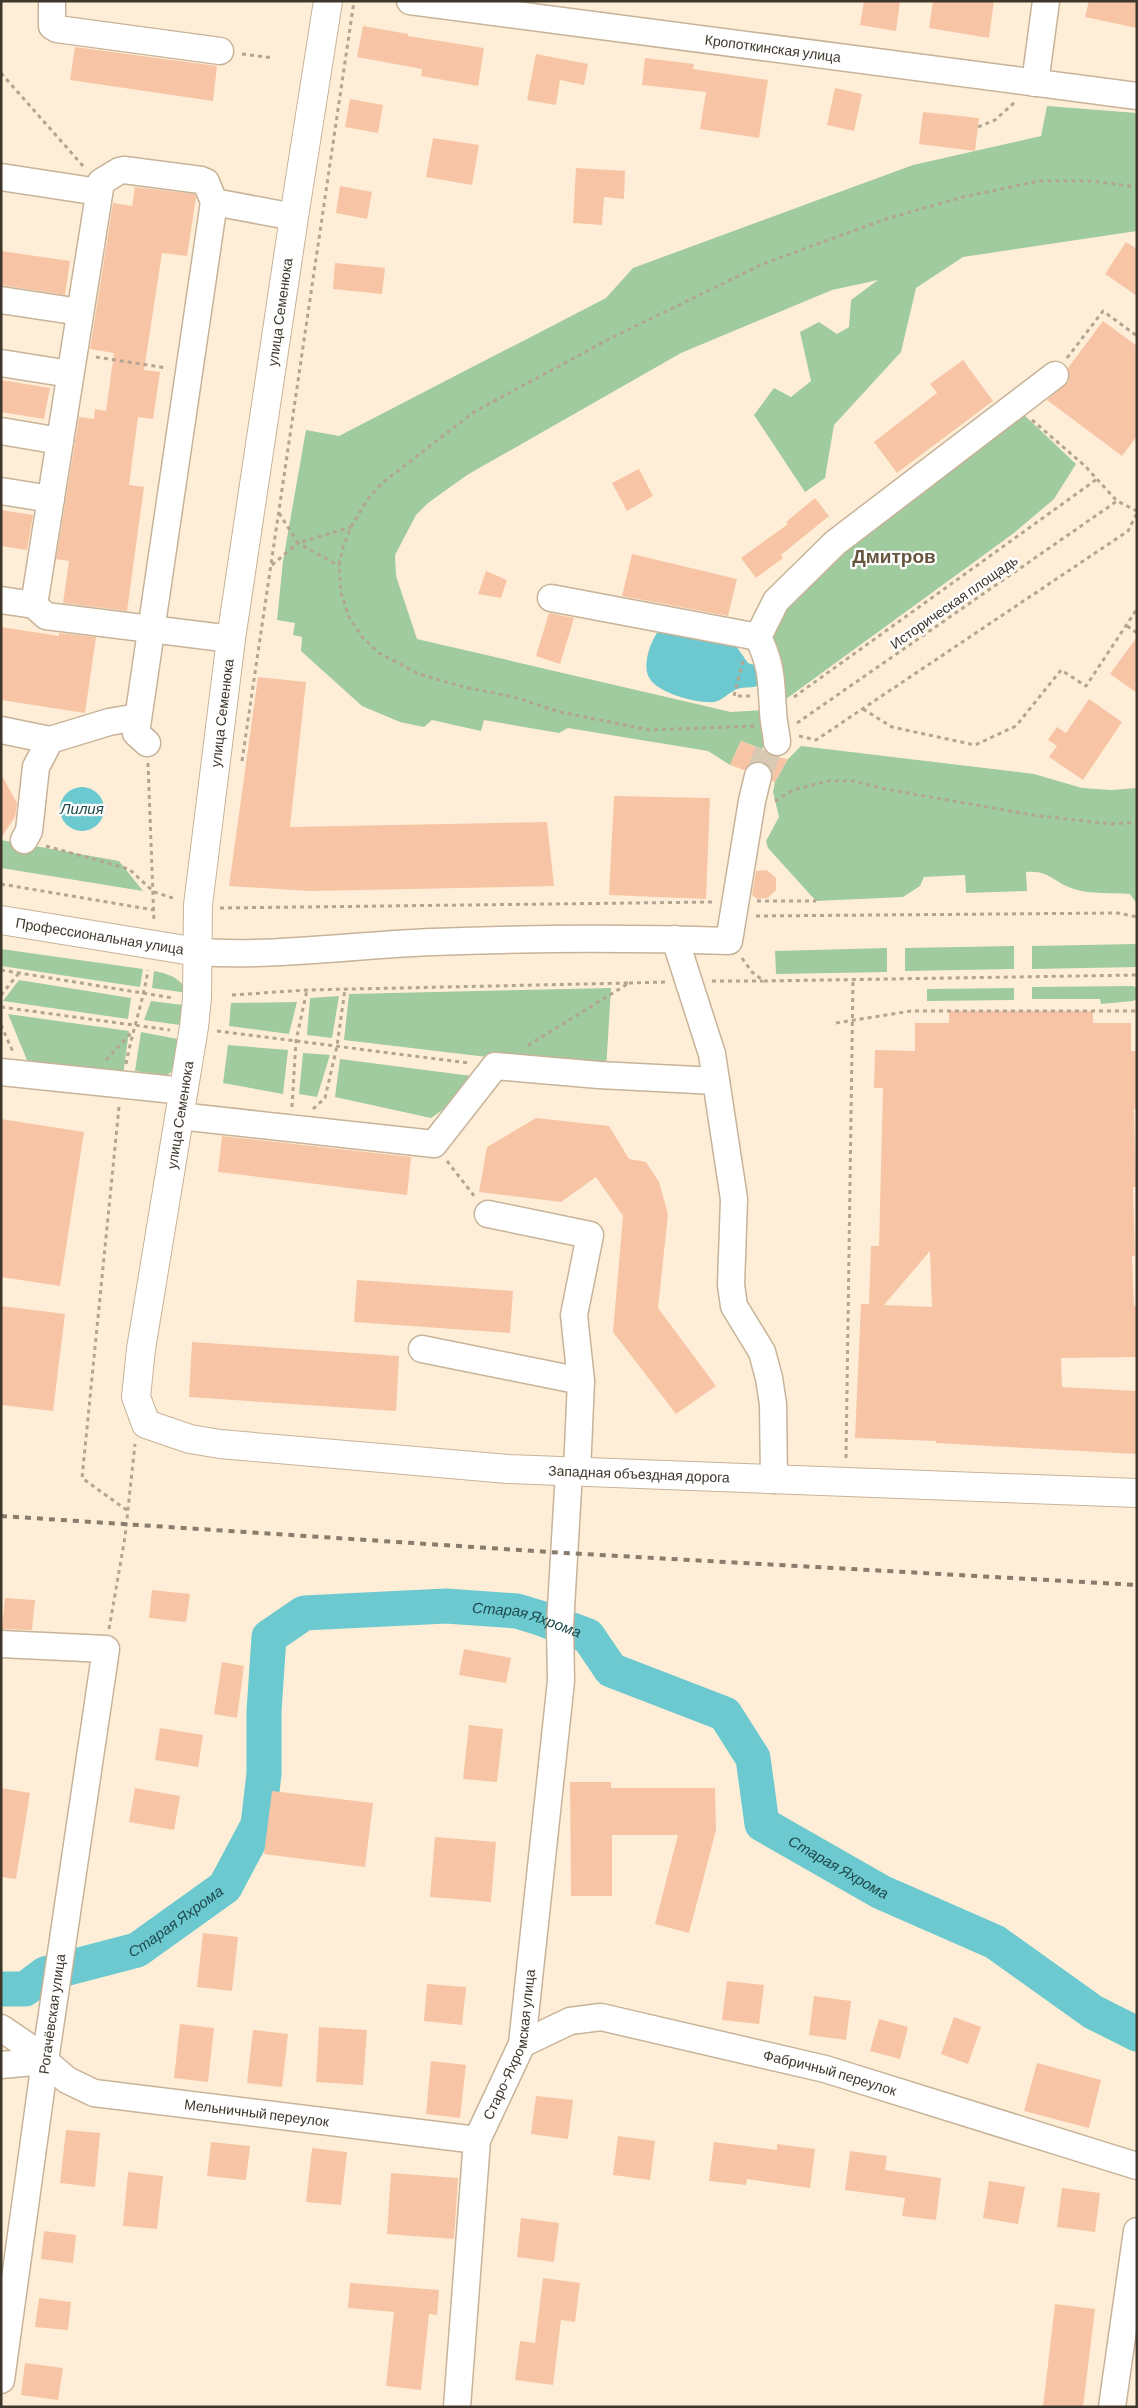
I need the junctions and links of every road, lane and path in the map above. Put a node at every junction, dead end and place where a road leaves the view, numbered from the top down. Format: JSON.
{"nodes":[{"id":1,"x":52,"y":1,"type":"edge"},
{"id":2,"x":328,"y":1,"type":"edge"},
{"id":3,"x":354,"y":1,"type":"edge"},
{"id":4,"x":410,"y":1,"type":"edge"},
{"id":5,"x":1046,"y":1,"type":"edge"},
{"id":6,"x":220,"y":51,"type":"joint"},
{"id":7,"x":273,"y":58,"type":"dead end"},
{"id":8,"x":1,"y":73,"type":"edge"},
{"id":9,"x":1030,"y":82,"type":"junction"},
{"id":10,"x":1137,"y":96,"type":"edge"},
{"id":11,"x":978,"y":126,"type":"dead end"},
{"id":12,"x":1,"y":178,"type":"edge"},
{"id":13,"x":1137,"y":187,"type":"edge"},
{"id":14,"x":99,"y":189,"type":"junction"},
{"id":15,"x":214,"y":202,"type":"junction"},
{"id":16,"x":294,"y":216,"type":"junction"},
{"id":17,"x":1,"y":300,"type":"edge"},
{"id":18,"x":80,"y":312,"type":"junction"},
{"id":19,"x":1137,"y":336,"type":"edge"},
{"id":20,"x":1,"y":363,"type":"edge"},
{"id":21,"x":72,"y":364,"type":"junction"},
{"id":22,"x":189,"y":371,"type":"junction"},
{"id":23,"x":1055,"y":375,"type":"joint"},
{"id":24,"x":1025,"y":414,"type":"dead end"},
{"id":25,"x":1,"y":432,"type":"edge"},
{"id":26,"x":60,"y":441,"type":"junction"},
{"id":27,"x":1097,"y":480,"type":"junction"},
{"id":28,"x":1,"y":491,"type":"edge"},
{"id":29,"x":51,"y":499,"type":"junction"},
{"id":30,"x":1117,"y":501,"type":"junction"},
{"id":31,"x":278,"y":512,"type":"junction"},
{"id":32,"x":1137,"y":512,"type":"edge"},
{"id":33,"x":351,"y":527,"type":"junction"},
{"id":34,"x":298,"y":543,"type":"junction"},
{"id":35,"x":270,"y":566,"type":"junction"},
{"id":36,"x":339,"y":566,"type":"junction"},
{"id":37,"x":551,"y":598,"type":"dead end"},
{"id":38,"x":1,"y":600,"type":"edge"},
{"id":39,"x":34,"y":605,"type":"junction"},
{"id":40,"x":1137,"y":609,"type":"edge"},
{"id":41,"x":1127,"y":626,"type":"junction"},
{"id":42,"x":151,"y":628,"type":"junction"},
{"id":43,"x":1137,"y":633,"type":"edge"},
{"id":44,"x":232,"y":639,"type":"junction"},
{"id":45,"x":751,"y":646,"type":"junction"},
{"id":46,"x":734,"y":696,"type":"dead end"},
{"id":47,"x":792,"y":699,"type":"dead end"},
{"id":48,"x":862,"y":709,"type":"junction"},
{"id":49,"x":138,"y":717,"type":"junction"},
{"id":50,"x":1,"y":730,"type":"edge"},
{"id":51,"x":776,"y":738,"type":"junction"},
{"id":52,"x":50,"y":740,"type":"junction"},
{"id":53,"x":816,"y":740,"type":"dead end"},
{"id":54,"x":147,"y":743,"type":"joint"},
{"id":55,"x":241,"y":762,"type":"dead end"},
{"id":56,"x":758,"y":776,"type":"tunnel mouth"},
{"id":57,"x":752,"y":801,"type":"junction"},
{"id":58,"x":1137,"y":822,"type":"edge"},
{"id":59,"x":24,"y":840,"type":"joint"},
{"id":60,"x":1,"y":884,"type":"edge"},
{"id":61,"x":154,"y":892,"type":"junction"},
{"id":62,"x":221,"y":898,"type":"dead end"},
{"id":63,"x":816,"y":900,"type":"dead end"},
{"id":64,"x":183,"y":902,"type":"dead end"},
{"id":65,"x":154,"y":910,"type":"junction"},
{"id":66,"x":1137,"y":917,"type":"edge"},
{"id":67,"x":1,"y":920,"type":"edge"},
{"id":68,"x":732,"y":920,"type":"junction"},
{"id":69,"x":154,"y":925,"type":"dead end"},
{"id":70,"x":675,"y":939,"type":"junction"},
{"id":71,"x":198,"y":952,"type":"junction"},
{"id":72,"x":1,"y":970,"type":"edge"},
{"id":73,"x":148,"y":970,"type":"dead end"},
{"id":74,"x":19,"y":973,"type":"junction"},
{"id":75,"x":1137,"y":975,"type":"edge"},
{"id":76,"x":852,"y":979,"type":"junction"},
{"id":77,"x":345,"y":989,"type":"junction"},
{"id":78,"x":307,"y":990,"type":"junction"},
{"id":79,"x":144,"y":994,"type":"junction"},
{"id":80,"x":1,"y":995,"type":"edge"},
{"id":81,"x":232,"y":995,"type":"dead end"},
{"id":82,"x":180,"y":999,"type":"dead end"},
{"id":83,"x":1,"y":1007,"type":"edge"},
{"id":84,"x":1137,"y":1011,"type":"edge"},
{"id":85,"x":852,"y":1020,"type":"junction"},
{"id":86,"x":836,"y":1023,"type":"dead end"},
{"id":87,"x":134,"y":1024,"type":"junction"},
{"id":88,"x":186,"y":1029,"type":"junction"},
{"id":89,"x":133,"y":1031,"type":"junction"},
{"id":90,"x":296,"y":1041,"type":"junction"},
{"id":91,"x":337,"y":1046,"type":"junction"},
{"id":92,"x":495,"y":1066,"type":"junction"},
{"id":93,"x":1,"y":1072,"type":"edge"},
{"id":94,"x":89,"y":1080,"type":"junction"},
{"id":95,"x":716,"y":1082,"type":"junction"},
{"id":96,"x":122,"y":1084,"type":"junction"},
{"id":97,"x":181,"y":1104,"type":"junction"},
{"id":98,"x":290,"y":1129,"type":"junction"},
{"id":99,"x":434,"y":1144,"type":"junction"},
{"id":100,"x":488,"y":1214,"type":"joint"},
{"id":101,"x":422,"y":1349,"type":"dead end"},
{"id":102,"x":581,"y":1381,"type":"junction"},
{"id":103,"x":141,"y":1430,"type":"junction"},
{"id":104,"x":846,"y":1464,"type":"dead end"},
{"id":105,"x":573,"y":1472,"type":"junction"},
{"id":106,"x":774,"y":1480,"type":"junction"},
{"id":107,"x":1137,"y":1493,"type":"edge"},
{"id":108,"x":128,"y":1511,"type":"junction"},
{"id":109,"x":1,"y":1644,"type":"edge"},
{"id":110,"x":106,"y":1649,"type":"junction"},
{"id":111,"x":1,"y":2028,"type":"edge"},
{"id":112,"x":522,"y":2044,"type":"junction"},
{"id":113,"x":45,"y":2061,"type":"junction"},
{"id":114,"x":1,"y":2065,"type":"edge"},
{"id":115,"x":477,"y":2140,"type":"junction"},
{"id":116,"x":1137,"y":2166,"type":"edge"},
{"id":117,"x":1137,"y":2231,"type":"edge"},
{"id":118,"x":1,"y":2380,"type":"edge"},
{"id":119,"x":457,"y":2407,"type":"edge"},
{"id":120,"x":1112,"y":2407,"type":"edge"}],
"edges":[{"from":1,"to":6,"type":"street"},
{"from":2,"to":16,"type":"main road","name":"улица Семенюка"},
{"from":3,"to":31,"type":"path"},
{"from":4,"to":9,"type":"street","name":"Кропоткинская улица"},
{"from":5,"to":9,"type":"street"},
{"from":6,"to":7,"type":"path"},
{"from":8,"to":14,"type":"path"},
{"from":9,"to":10,"type":"street","name":"Кропоткинская улица"},
{"from":9,"to":11,"type":"path"},
{"from":12,"to":14,"type":"street"},
{"from":13,"to":33,"type":"path"},
{"from":14,"to":15,"type":"street"},
{"from":14,"to":18,"type":"street"},
{"from":15,"to":16,"type":"street"},
{"from":15,"to":22,"type":"street"},
{"from":16,"to":44,"type":"main road","name":"улица Семенюка"},
{"from":17,"to":18,"type":"street"},
{"from":18,"to":21,"type":"street"},
{"from":19,"to":23,"type":"path"},
{"from":20,"to":21,"type":"street"},
{"from":21,"to":22,"type":"path"},
{"from":21,"to":26,"type":"street"},
{"from":22,"to":42,"type":"street"},
{"from":23,"to":45,"type":"street"},
{"from":24,"to":27,"type":"path"},
{"from":25,"to":26,"type":"street"},
{"from":26,"to":29,"type":"street"},
{"from":27,"to":30,"type":"path"},
{"from":27,"to":47,"type":"path"},
{"from":28,"to":29,"type":"street"},
{"from":29,"to":39,"type":"street"},
{"from":30,"to":32,"type":"path"},
{"from":30,"to":51,"type":"path","name":"Историческая площадь"},
{"from":31,"to":34,"type":"path"},
{"from":31,"to":35,"type":"path"},
{"from":32,"to":48,"type":"path"},
{"from":33,"to":34,"type":"path"},
{"from":33,"to":36,"type":"path"},
{"from":34,"to":35,"type":"path"},
{"from":34,"to":36,"type":"path"},
{"from":35,"to":55,"type":"path"},
{"from":36,"to":51,"type":"path"},
{"from":37,"to":45,"type":"street"},
{"from":38,"to":39,"type":"street"},
{"from":39,"to":42,"type":"street"},
{"from":40,"to":41,"type":"path"},
{"from":41,"to":43,"type":"path"},
{"from":41,"to":48,"type":"path"},
{"from":42,"to":44,"type":"street"},
{"from":42,"to":49,"type":"street"},
{"from":44,"to":71,"type":"main road","name":"улица Семенюка"},
{"from":45,"to":46,"type":"path"},
{"from":45,"to":51,"type":"street"},
{"from":48,"to":53,"type":"path"},
{"from":49,"to":52,"type":"street"},
{"from":49,"to":54,"type":"street"},
{"from":50,"to":52,"type":"street"},
{"from":52,"to":59,"type":"street"},
{"from":54,"to":61,"type":"path"},
{"from":56,"to":57,"type":"street"},
{"from":57,"to":58,"type":"path"},
{"from":57,"to":68,"type":"street"},
{"from":59,"to":61,"type":"path"},
{"from":60,"to":65,"type":"path"},
{"from":61,"to":64,"type":"path"},
{"from":61,"to":65,"type":"path"},
{"from":62,"to":68,"type":"path"},
{"from":63,"to":68,"type":"path"},
{"from":65,"to":69,"type":"path"},
{"from":66,"to":68,"type":"path"},
{"from":67,"to":71,"type":"main road","name":"Профессиональная улица"},
{"from":68,"to":70,"type":"street"},
{"from":68,"to":76,"type":"path"},
{"from":70,"to":71,"type":"street"},
{"from":70,"to":95,"type":"street"},
{"from":71,"to":88,"type":"main road","name":"улица Семенюка"},
{"from":72,"to":74,"type":"path"},
{"from":73,"to":79,"type":"path"},
{"from":74,"to":79,"type":"path"},
{"from":74,"to":80,"type":"path"},
{"from":75,"to":76,"type":"path"},
{"from":76,"to":85,"type":"path"},
{"from":77,"to":78,"type":"path"},
{"from":77,"to":91,"type":"path"},
{"from":77,"to":92,"type":"path"},
{"from":78,"to":81,"type":"path"},
{"from":78,"to":90,"type":"path"},
{"from":79,"to":82,"type":"path"},
{"from":79,"to":87,"type":"path"},
{"from":83,"to":87,"type":"path"},
{"from":84,"to":85,"type":"path"},
{"from":85,"to":86,"type":"path"},
{"from":85,"to":104,"type":"path"},
{"from":87,"to":88,"type":"path"},
{"from":87,"to":89,"type":"path"},
{"from":88,"to":90,"type":"path"},
{"from":88,"to":97,"type":"main road","name":"улица Семенюка"},
{"from":89,"to":94,"type":"path"},
{"from":89,"to":96,"type":"path"},
{"from":90,"to":91,"type":"path"},
{"from":90,"to":98,"type":"path"},
{"from":91,"to":92,"type":"path"},
{"from":91,"to":98,"type":"path"},
{"from":92,"to":95,"type":"street"},
{"from":92,"to":99,"type":"street"},
{"from":93,"to":94,"type":"street"},
{"from":94,"to":96,"type":"street"},
{"from":95,"to":106,"type":"street"},
{"from":96,"to":97,"type":"street"},
{"from":96,"to":108,"type":"path"},
{"from":97,"to":98,"type":"street"},
{"from":97,"to":103,"type":"main road","name":"улица Семенюка"},
{"from":98,"to":99,"type":"street"},
{"from":99,"to":100,"type":"path"},
{"from":100,"to":102,"type":"street","name":"Старо-Яхромская улица"},
{"from":101,"to":102,"type":"street"},
{"from":102,"to":105,"type":"street","name":"Старо-Яхромская улица"},
{"from":103,"to":105,"type":"main road","name":"Западная объездная дорога"},
{"from":103,"to":108,"type":"path"},
{"from":105,"to":106,"type":"main road","name":"Западная объездная дорога"},
{"from":105,"to":112,"type":"street","name":"Старо-Яхромская улица"},
{"from":106,"to":107,"type":"main road","name":"Западная объездная дорога"},
{"from":108,"to":110,"type":"path"},
{"from":109,"to":110,"type":"street"},
{"from":110,"to":113,"type":"street","name":"Рогачёвская улица"},
{"from":111,"to":113,"type":"street","name":"Мельничный переулок"},
{"from":112,"to":115,"type":"street","name":"Старо-Яхромская улица"},
{"from":112,"to":116,"type":"street","name":"Фабричный переулок"},
{"from":113,"to":114,"type":"street"},
{"from":113,"to":115,"type":"street","name":"Мельничный переулок"},
{"from":113,"to":118,"type":"street","name":"Рогачёвская улица"},
{"from":115,"to":119,"type":"street","name":"Старо-Яхромская улица"},
{"from":117,"to":120,"type":"street"}]}
